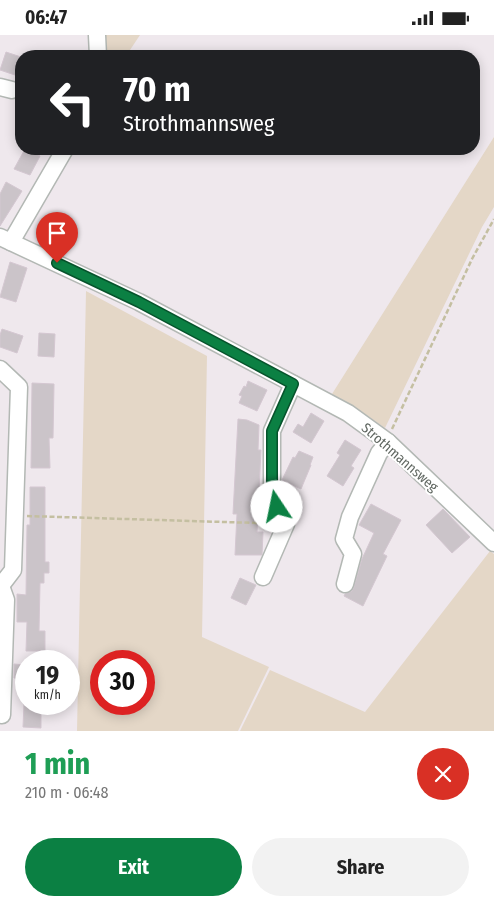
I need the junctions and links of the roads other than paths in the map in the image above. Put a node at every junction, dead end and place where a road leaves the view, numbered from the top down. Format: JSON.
{"nodes":[{"id":1,"x":97,"y":35,"type":"edge"},
{"id":2,"x":98,"y":50,"type":"edge"},
{"id":3,"x":61,"y":155,"type":"edge"},
{"id":4,"x":5,"y":239,"type":"edge"},
{"id":5,"x":0,"y":369,"type":"edge"},
{"id":6,"x":293,"y":384,"type":"junction"},
{"id":7,"x":388,"y":443,"type":"junction"},
{"id":8,"x":494,"y":543,"type":"edge"},
{"id":9,"x":263,"y":577,"type":"dead end"},
{"id":10,"x":345,"y":584,"type":"dead end"},
{"id":11,"x":0,"y":587,"type":"edge"},
{"id":12,"x":2,"y":715,"type":"dead end"}],
"edges":[{"from":1,"to":2,"type":"street"},
{"from":3,"to":4,"type":"street"},
{"from":4,"to":6,"type":"street","name":"Strothmannsweg"},
{"from":5,"to":11,"type":"street"},
{"from":6,"to":7,"type":"street","name":"Strothmannsweg"},
{"from":6,"to":9,"type":"street"},
{"from":7,"to":8,"type":"street","name":"Strothmannsweg"},
{"from":7,"to":10,"type":"street"},
{"from":11,"to":12,"type":"street"}]}
